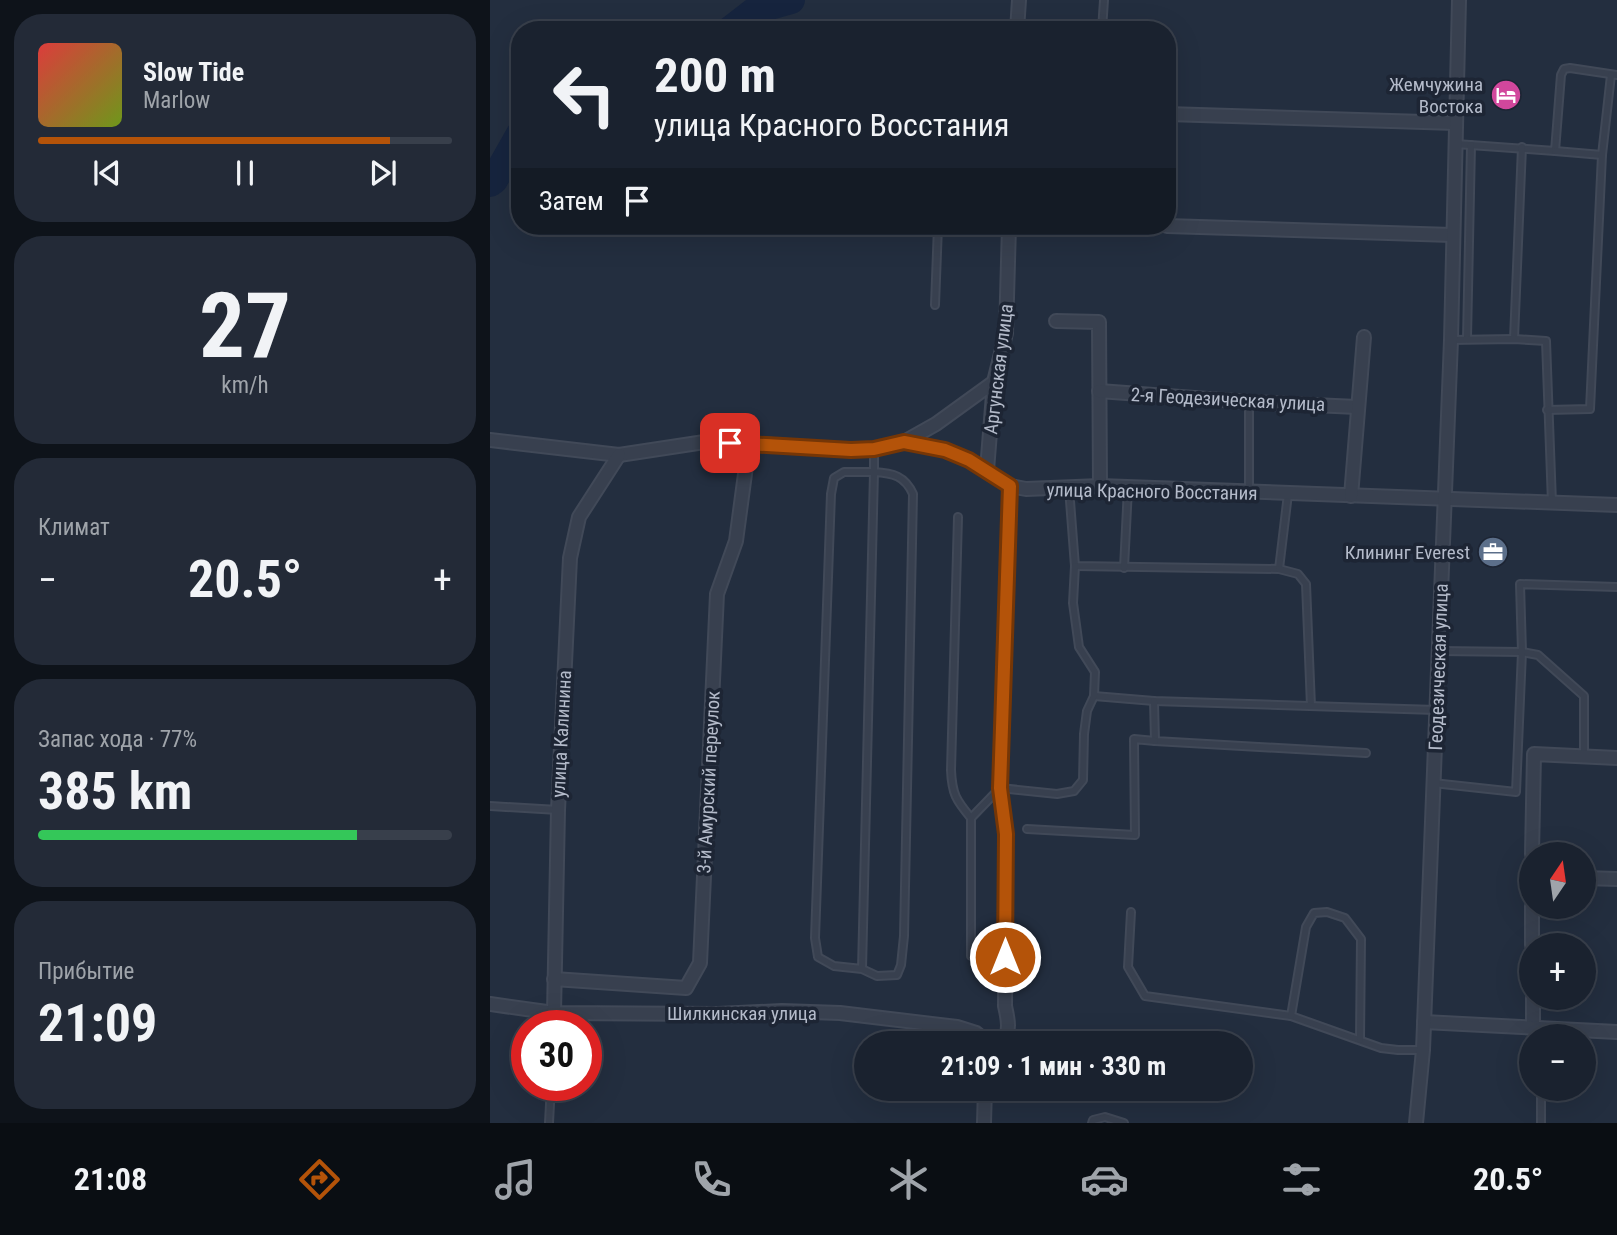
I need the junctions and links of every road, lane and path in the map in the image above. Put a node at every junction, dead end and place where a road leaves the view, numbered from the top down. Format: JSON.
{"nodes":[{"id":1,"x":1019,"y":0,"type":"edge"},
{"id":2,"x":1104,"y":0,"type":"edge"},
{"id":3,"x":1459,"y":0,"type":"edge"},
{"id":4,"x":1018,"y":21,"type":"edge"},
{"id":5,"x":1103,"y":21,"type":"edge"},
{"id":6,"x":1614,"y":75,"type":"edge"},
{"id":7,"x":1176,"y":114,"type":"edge"},
{"id":8,"x":1456,"y":123,"type":"junction"},
{"id":9,"x":1455,"y":144,"type":"junction"},
{"id":10,"x":1471,"y":145,"type":"junction"},
{"id":11,"x":1522,"y":147,"type":"junction"},
{"id":12,"x":1555,"y":151,"type":"junction"},
{"id":13,"x":1602,"y":155,"type":"junction"},
{"id":14,"x":1176,"y":226,"type":"edge"},
{"id":15,"x":937,"y":235,"type":"edge"},
{"id":16,"x":1009,"y":235,"type":"edge"},
{"id":17,"x":1452,"y":235,"type":"junction"},
{"id":18,"x":935,"y":305,"type":"dead end"},
{"id":19,"x":1056,"y":321,"type":"dead end"},
{"id":20,"x":1364,"y":337,"type":"dead end"},
{"id":21,"x":1467,"y":339,"type":"junction"},
{"id":22,"x":1514,"y":339,"type":"junction"},
{"id":23,"x":1451,"y":340,"type":"junction"},
{"id":24,"x":994,"y":382,"type":"junction"},
{"id":25,"x":1099,"y":391,"type":"junction"},
{"id":26,"x":1249,"y":402,"type":"junction"},
{"id":27,"x":1357,"y":407,"type":"junction"},
{"id":28,"x":1547,"y":410,"type":"junction"},
{"id":29,"x":490,"y":440,"type":"edge"},
{"id":30,"x":904,"y":442,"type":"junction"},
{"id":31,"x":749,"y":444,"type":"junction"},
{"id":32,"x":874,"y":449,"type":"junction"},
{"id":33,"x":619,"y":455,"type":"junction"},
{"id":34,"x":987,"y":470,"type":"junction"},
{"id":35,"x":874,"y":471,"type":"junction"},
{"id":36,"x":1010,"y":486,"type":"junction"},
{"id":37,"x":1100,"y":486,"type":"junction"},
{"id":38,"x":1069,"y":488,"type":"junction"},
{"id":39,"x":1128,"y":488,"type":"junction"},
{"id":40,"x":1249,"y":492,"type":"junction"},
{"id":41,"x":1288,"y":494,"type":"junction"},
{"id":42,"x":1351,"y":496,"type":"junction"},
{"id":43,"x":1445,"y":498,"type":"junction"},
{"id":44,"x":1552,"y":503,"type":"junction"},
{"id":45,"x":1617,"y":505,"type":"edge"},
{"id":46,"x":958,"y":517,"type":"dead end"},
{"id":47,"x":1075,"y":566,"type":"junction"},
{"id":48,"x":1124,"y":568,"type":"junction"},
{"id":49,"x":1279,"y":569,"type":"junction"},
{"id":50,"x":1617,"y":587,"type":"edge"},
{"id":51,"x":1439,"y":651,"type":"junction"},
{"id":52,"x":1522,"y":652,"type":"junction"},
{"id":53,"x":1094,"y":695,"type":"junction"},
{"id":54,"x":1154,"y":701,"type":"junction"},
{"id":55,"x":1311,"y":706,"type":"junction"},
{"id":56,"x":1436,"y":710,"type":"junction"},
{"id":57,"x":1155,"y":741,"type":"junction"},
{"id":58,"x":1366,"y":753,"type":"dead end"},
{"id":59,"x":1584,"y":756,"type":"junction"},
{"id":60,"x":1617,"y":758,"type":"edge"},
{"id":61,"x":1433,"y":783,"type":"junction"},
{"id":62,"x":1000,"y":788,"type":"junction"},
{"id":63,"x":490,"y":806,"type":"edge"},
{"id":64,"x":558,"y":810,"type":"junction"},
{"id":65,"x":971,"y":818,"type":"junction"},
{"id":66,"x":1027,"y":830,"type":"dead end"},
{"id":67,"x":1532,"y":842,"type":"edge"},
{"id":68,"x":1596,"y":878,"type":"edge"},
{"id":69,"x":1617,"y":879,"type":"edge"},
{"id":70,"x":1131,"y":912,"type":"dead end"},
{"id":71,"x":971,"y":956,"type":"dead end"},
{"id":72,"x":862,"y":969,"type":"junction"},
{"id":73,"x":554,"y":979,"type":"junction"},
{"id":74,"x":490,"y":1004,"type":"edge"},
{"id":75,"x":516,"y":1010,"type":"edge"},
{"id":76,"x":554,"y":1010,"type":"edge"},
{"id":77,"x":1291,"y":1016,"type":"junction"},
{"id":78,"x":602,"y":1018,"type":"edge"},
{"id":79,"x":1424,"y":1022,"type":"junction"},
{"id":80,"x":970,"y":1031,"type":"edge"},
{"id":81,"x":1008,"y":1031,"type":"edge"},
{"id":82,"x":1519,"y":1031,"type":"edge"},
{"id":83,"x":1596,"y":1031,"type":"edge"},
{"id":84,"x":1617,"y":1031,"type":"edge"},
{"id":85,"x":1360,"y":1040,"type":"junction"},
{"id":86,"x":1423,"y":1049,"type":"junction"},
{"id":87,"x":550,"y":1101,"type":"edge"},
{"id":88,"x":985,"y":1101,"type":"edge"},
{"id":89,"x":1541,"y":1101,"type":"edge"},
{"id":90,"x":1413,"y":1121,"type":"edge"},
{"id":91,"x":549,"y":1123,"type":"edge"},
{"id":92,"x":984,"y":1123,"type":"edge"},
{"id":93,"x":1092,"y":1123,"type":"edge"},
{"id":94,"x":1124,"y":1123,"type":"edge"},
{"id":95,"x":1541,"y":1123,"type":"edge"}],
"edges":[{"from":1,"to":4,"type":"street"},
{"from":2,"to":5,"type":"lane"},
{"from":3,"to":8,"type":"street","name":"Геодезическая улица"},
{"from":6,"to":12,"type":"lane"},
{"from":6,"to":13,"type":"lane"},
{"from":7,"to":8,"type":"street"},
{"from":8,"to":9,"type":"street","name":"Геодезическая улица"},
{"from":9,"to":10,"type":"lane"},
{"from":9,"to":17,"type":"street","name":"Геодезическая улица"},
{"from":10,"to":11,"type":"lane"},
{"from":10,"to":21,"type":"lane"},
{"from":11,"to":12,"type":"lane"},
{"from":11,"to":22,"type":"lane"},
{"from":12,"to":13,"type":"lane"},
{"from":13,"to":28,"type":"lane"},
{"from":14,"to":17,"type":"street"},
{"from":15,"to":18,"type":"lane"},
{"from":16,"to":24,"type":"street","name":"Аргунская улица"},
{"from":17,"to":23,"type":"street","name":"Геодезическая улица"},
{"from":19,"to":25,"type":"street"},
{"from":20,"to":27,"type":"street"},
{"from":21,"to":22,"type":"lane"},
{"from":21,"to":23,"type":"lane"},
{"from":22,"to":28,"type":"lane"},
{"from":23,"to":43,"type":"street","name":"Геодезическая улица"},
{"from":24,"to":30,"type":"street"},
{"from":24,"to":34,"type":"street","name":"Аргунская улица"},
{"from":25,"to":26,"type":"street","name":"2-я Геодезическая улица"},
{"from":25,"to":37,"type":"street"},
{"from":26,"to":27,"type":"street","name":"2-я Геодезическая улица"},
{"from":26,"to":40,"type":"lane"},
{"from":27,"to":42,"type":"street"},
{"from":28,"to":44,"type":"lane"},
{"from":29,"to":33,"type":"street"},
{"from":30,"to":32,"type":"street"},
{"from":30,"to":34,"type":"street"},
{"from":31,"to":32,"type":"street"},
{"from":31,"to":33,"type":"street"},
{"from":31,"to":73,"type":"street","name":"3-й Амурский переулок"},
{"from":32,"to":35,"type":"lane"},
{"from":33,"to":64,"type":"street","name":"улица Калинина"},
{"from":34,"to":36,"type":"street"},
{"from":35,"to":72,"type":"lane"},
{"from":35,"to":72,"type":"lane"},
{"from":35,"to":72,"type":"lane"},
{"from":36,"to":38,"type":"street","name":"улица Красного Восстания"},
{"from":36,"to":62,"type":"street"},
{"from":37,"to":38,"type":"street","name":"улица Красного Восстания"},
{"from":37,"to":39,"type":"street","name":"улица Красного Восстания"},
{"from":38,"to":47,"type":"lane"},
{"from":39,"to":40,"type":"street","name":"улица Красного Восстания"},
{"from":39,"to":48,"type":"lane"},
{"from":40,"to":41,"type":"street","name":"улица Красного Восстания"},
{"from":41,"to":42,"type":"street","name":"улица Красного Восстания"},
{"from":41,"to":49,"type":"lane"},
{"from":42,"to":43,"type":"street","name":"улица Красного Восстания"},
{"from":43,"to":44,"type":"street","name":"улица Красного Восстания"},
{"from":43,"to":51,"type":"street","name":"Геодезическая улица"},
{"from":44,"to":45,"type":"street","name":"улица Красного Восстания"},
{"from":46,"to":65,"type":"lane"},
{"from":47,"to":48,"type":"lane"},
{"from":47,"to":53,"type":"lane"},
{"from":48,"to":49,"type":"lane"},
{"from":49,"to":55,"type":"lane"},
{"from":50,"to":52,"type":"lane"},
{"from":51,"to":52,"type":"lane"},
{"from":51,"to":56,"type":"street","name":"Геодезическая улица"},
{"from":52,"to":59,"type":"lane"},
{"from":52,"to":61,"type":"lane"},
{"from":53,"to":54,"type":"lane"},
{"from":53,"to":62,"type":"lane"},
{"from":54,"to":55,"type":"lane"},
{"from":54,"to":57,"type":"lane"},
{"from":55,"to":56,"type":"lane"},
{"from":56,"to":61,"type":"street","name":"Геодезическая улица"},
{"from":57,"to":58,"type":"lane"},
{"from":57,"to":66,"type":"lane"},
{"from":59,"to":60,"type":"street"},
{"from":59,"to":67,"type":"street"},
{"from":61,"to":79,"type":"street","name":"Геодезическая улица"},
{"from":62,"to":65,"type":"lane"},
{"from":62,"to":81,"type":"street"},
{"from":63,"to":64,"type":"lane"},
{"from":64,"to":73,"type":"street","name":"улица Калинина"},
{"from":65,"to":71,"type":"lane"},
{"from":68,"to":69,"type":"street"},
{"from":70,"to":77,"type":"lane"},
{"from":73,"to":76,"type":"street","name":"улица Калинина"},
{"from":74,"to":75,"type":"street","name":"Шилкинская улица"},
{"from":77,"to":85,"type":"lane"},
{"from":77,"to":85,"type":"lane"},
{"from":78,"to":80,"type":"street","name":"Шилкинская улица"},
{"from":79,"to":82,"type":"street"},
{"from":79,"to":86,"type":"street","name":"Геодезическая улица"},
{"from":83,"to":84,"type":"street"},
{"from":85,"to":86,"type":"lane"},
{"from":86,"to":90,"type":"street","name":"Геодезическая улица"},
{"from":87,"to":91,"type":"lane"},
{"from":88,"to":92,"type":"street"},
{"from":89,"to":95,"type":"lane"},
{"from":93,"to":94,"type":"lane"}]}
